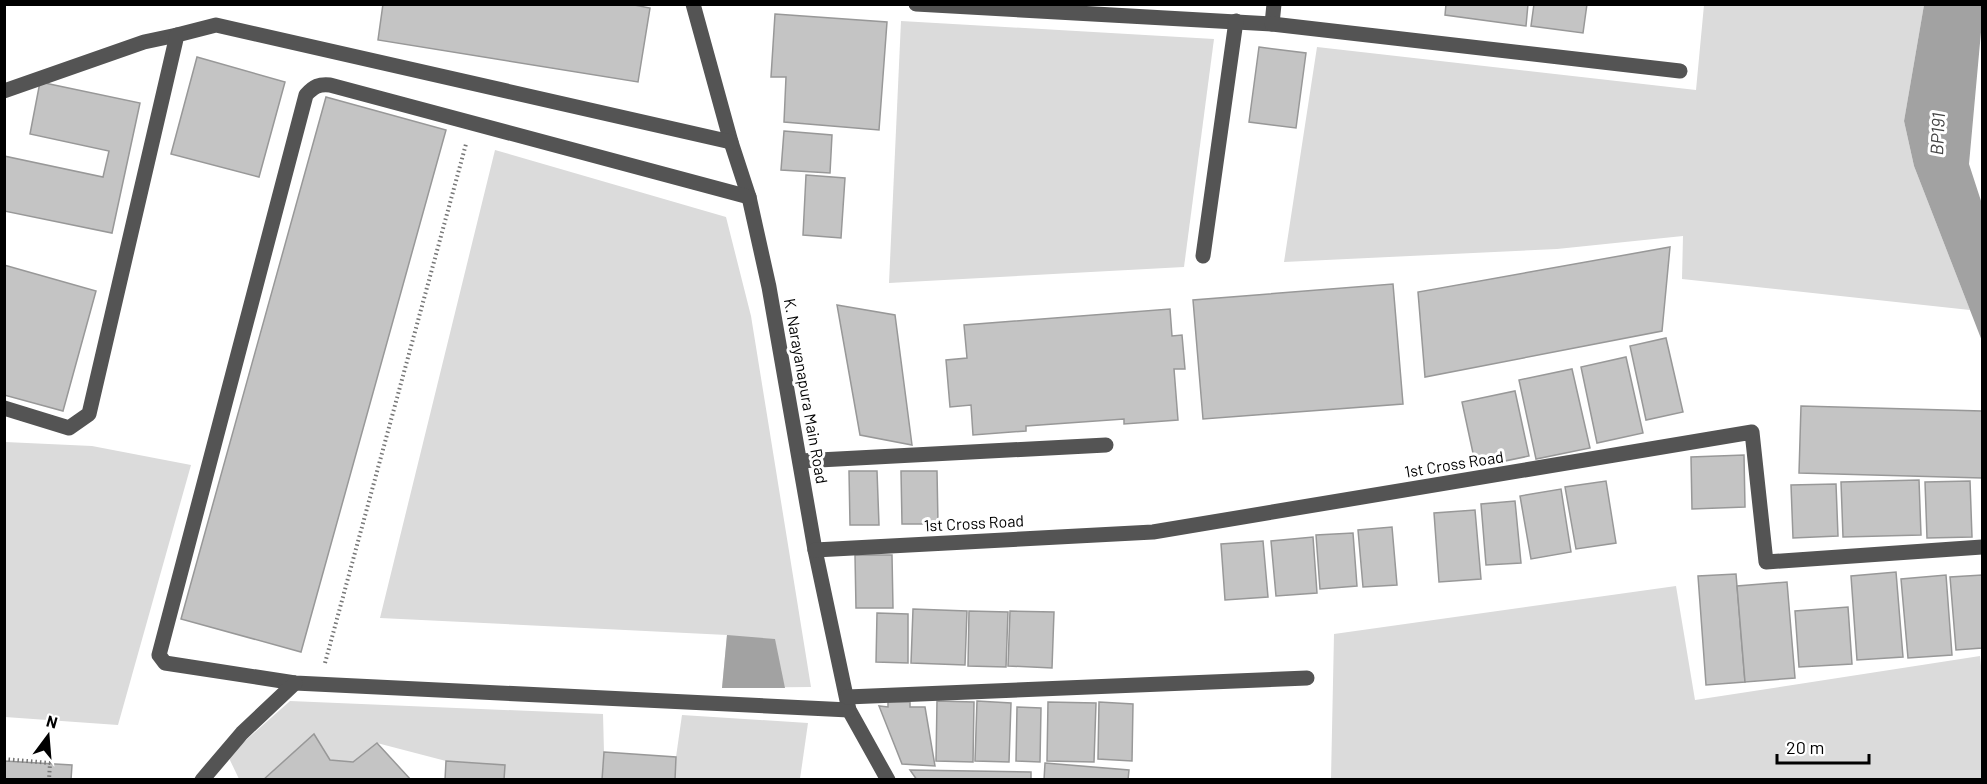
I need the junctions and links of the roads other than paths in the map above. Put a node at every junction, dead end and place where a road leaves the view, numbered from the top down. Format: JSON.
{"nodes":[{"id":1,"x":693,"y":4,"type":"edge"},
{"id":2,"x":916,"y":4,"type":"edge"},
{"id":3,"x":1274,"y":4,"type":"edge"},
{"id":4,"x":1236,"y":21,"type":"junction"},
{"id":5,"x":1272,"y":24,"type":"junction"},
{"id":6,"x":177,"y":35,"type":"junction"},
{"id":7,"x":1680,"y":71,"type":"dead end"},
{"id":8,"x":4,"y":91,"type":"edge"},
{"id":9,"x":730,"y":142,"type":"junction"},
{"id":10,"x":749,"y":197,"type":"junction"},
{"id":11,"x":1203,"y":256,"type":"dead end"},
{"id":12,"x":4,"y":408,"type":"edge"},
{"id":13,"x":1106,"y":445,"type":"dead end"},
{"id":14,"x":800,"y":461,"type":"junction"},
{"id":15,"x":1983,"y":547,"type":"edge"},
{"id":16,"x":815,"y":550,"type":"junction"},
{"id":17,"x":1307,"y":678,"type":"dead end"},
{"id":18,"x":295,"y":683,"type":"junction"},
{"id":19,"x":848,"y":704,"type":"junction"},
{"id":20,"x":202,"y":780,"type":"edge"},
{"id":21,"x":888,"y":780,"type":"edge"}],
"edges":[{"from":1,"to":9,"type":"street","name":"K. Narayanapura Main Road"},
{"from":2,"to":4,"type":"street"},
{"from":3,"to":5,"type":"street"},
{"from":4,"to":5,"type":"street"},
{"from":4,"to":11,"type":"street"},
{"from":5,"to":7,"type":"street"},
{"from":6,"to":8,"type":"street"},
{"from":6,"to":9,"type":"street"},
{"from":6,"to":12,"type":"street"},
{"from":9,"to":10,"type":"street","name":"K. Narayanapura Main Road"},
{"from":10,"to":14,"type":"street","name":"K. Narayanapura Main Road"},
{"from":10,"to":18,"type":"street"},
{"from":13,"to":14,"type":"street"},
{"from":14,"to":16,"type":"street","name":"K. Narayanapura Main Road"},
{"from":15,"to":16,"type":"street","name":"1st Cross Road"},
{"from":16,"to":19,"type":"street","name":"K. Narayanapura Main Road"},
{"from":17,"to":19,"type":"street"},
{"from":18,"to":19,"type":"street"},
{"from":18,"to":20,"type":"street"},
{"from":19,"to":21,"type":"street","name":"K. Narayanapura Main Road"}]}
